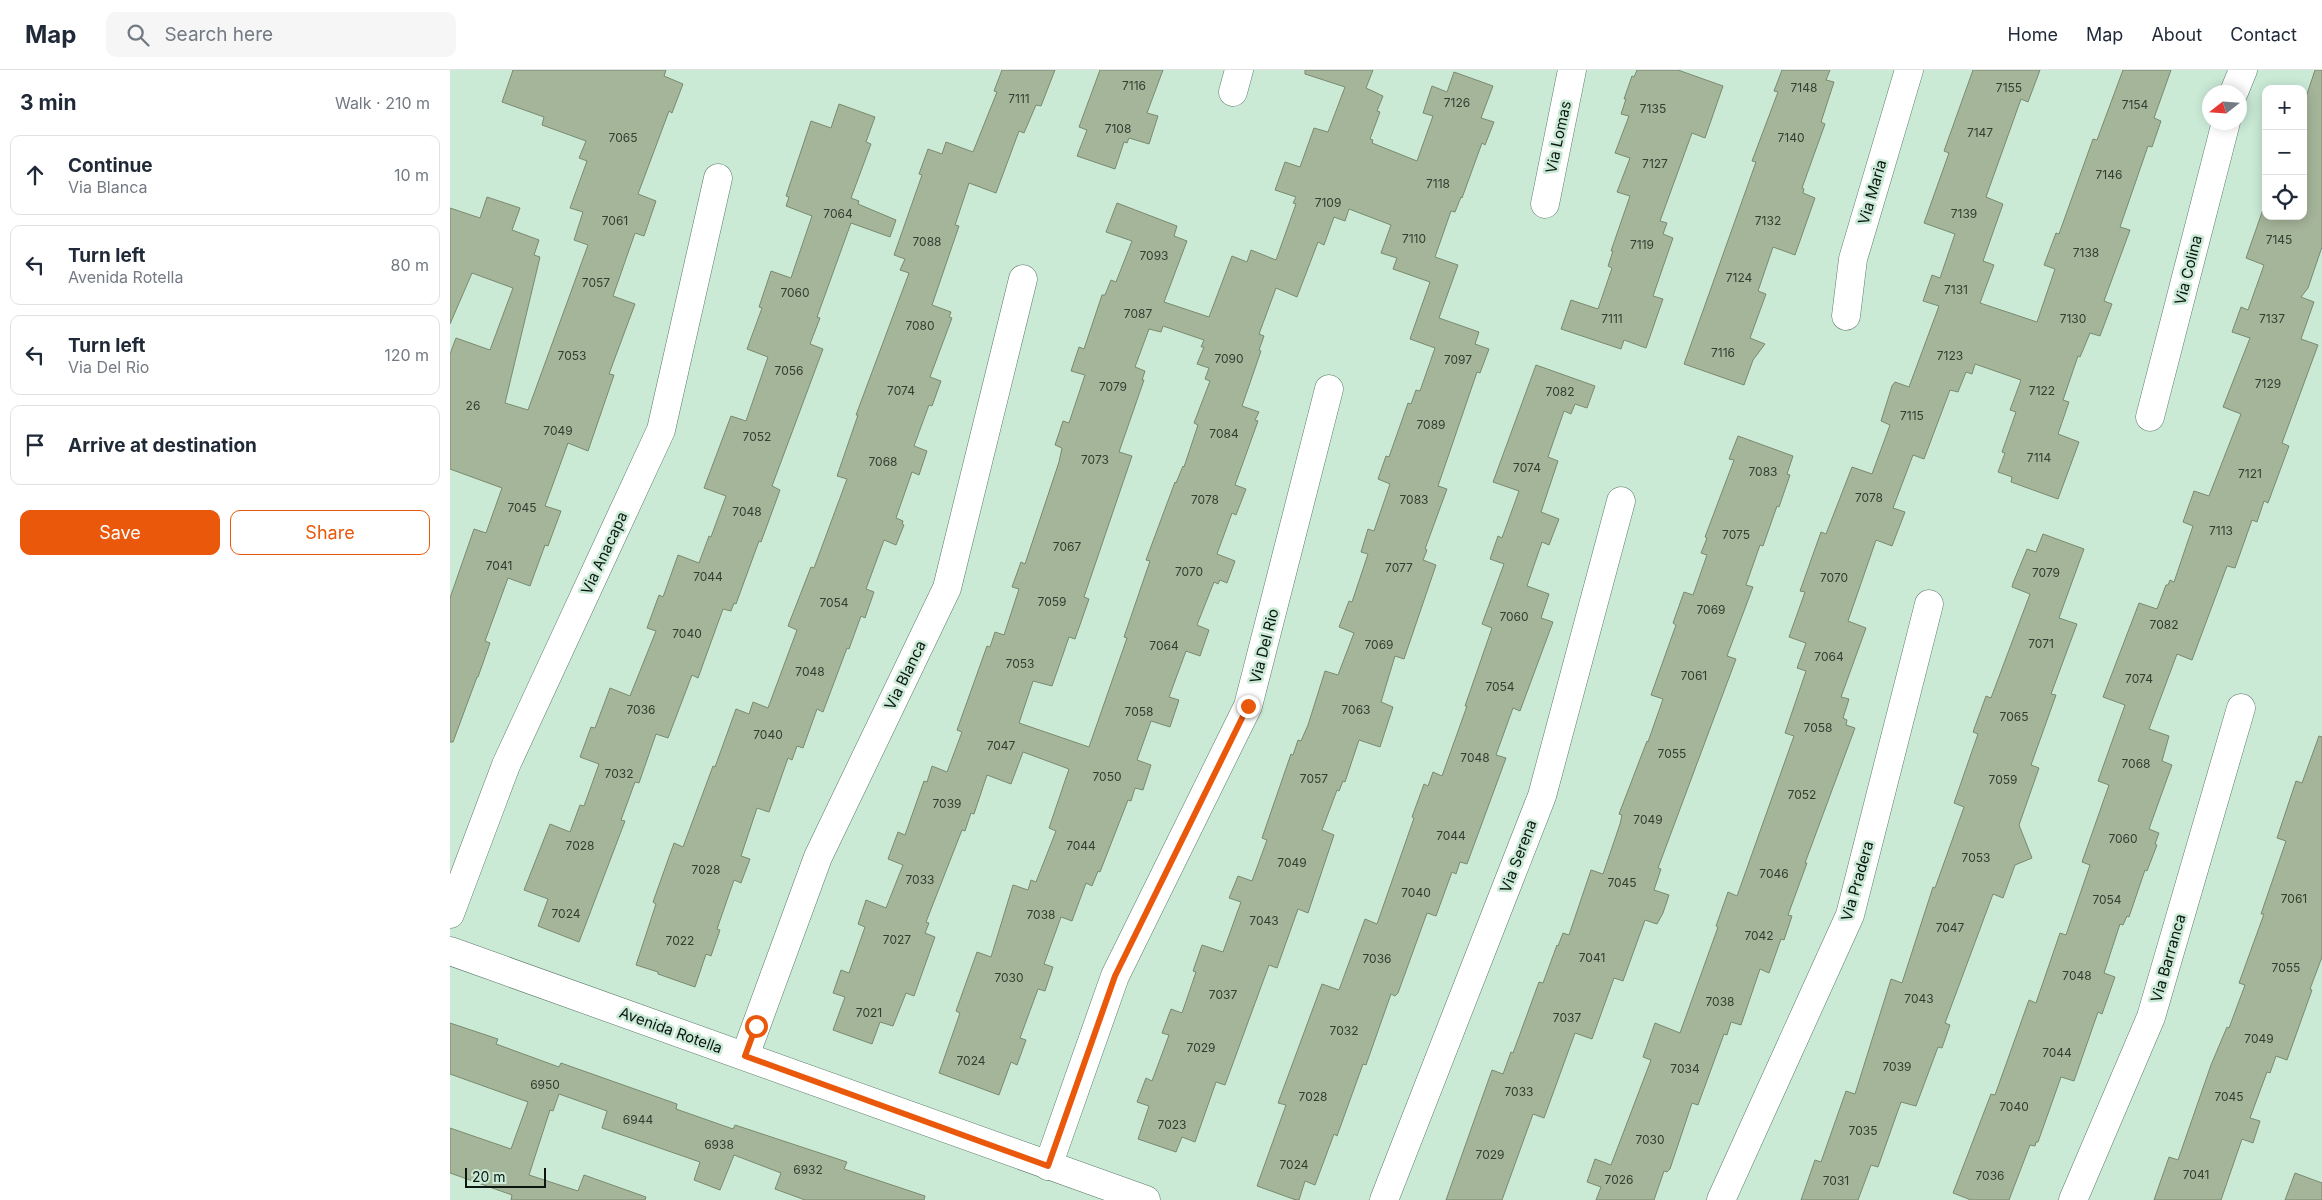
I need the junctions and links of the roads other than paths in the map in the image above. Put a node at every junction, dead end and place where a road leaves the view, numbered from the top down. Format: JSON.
{"nodes":[{"id":1,"x":1572,"y":70,"type":"edge"},
{"id":2,"x":1909,"y":70,"type":"edge"},
{"id":3,"x":2243,"y":70,"type":"edge"},
{"id":4,"x":2237,"y":85,"type":"edge"},
{"id":5,"x":2224,"y":130,"type":"edge"},
{"id":6,"x":718,"y":178,"type":"dead end"},
{"id":7,"x":1544,"y":204,"type":"dead end"},
{"id":8,"x":1024,"y":279,"type":"dead end"},
{"id":9,"x":1846,"y":316,"type":"dead end"},
{"id":10,"x":1329,"y":389,"type":"dead end"},
{"id":11,"x":2150,"y":417,"type":"dead end"},
{"id":12,"x":1621,"y":500,"type":"dead end"},
{"id":13,"x":1929,"y":604,"type":"dead end"},
{"id":14,"x":2241,"y":708,"type":"dead end"},
{"id":15,"x":450,"y":914,"type":"edge"},
{"id":16,"x":450,"y":951,"type":"edge"},
{"id":17,"x":745,"y":1056,"type":"junction"},
{"id":18,"x":1048,"y":1166,"type":"junction"},
{"id":19,"x":1146,"y":1200,"type":"edge"},
{"id":20,"x":1384,"y":1200,"type":"edge"},
{"id":21,"x":1721,"y":1200,"type":"edge"},
{"id":22,"x":2073,"y":1200,"type":"edge"}],
"edges":[{"from":1,"to":7,"type":"street","name":"Via Lomas"},
{"from":2,"to":9,"type":"street","name":"Via Maria"},
{"from":3,"to":4,"type":"street"},
{"from":5,"to":11,"type":"street","name":"Via Colina"},
{"from":6,"to":15,"type":"street","name":"Via Anacapa"},
{"from":8,"to":17,"type":"street","name":"Via Blanca"},
{"from":10,"to":18,"type":"street","name":"Via Del Rio"},
{"from":12,"to":20,"type":"street","name":"Via Serena"},
{"from":13,"to":21,"type":"street","name":"Via Pradera"},
{"from":14,"to":22,"type":"street","name":"Via Barranca"},
{"from":16,"to":17,"type":"street","name":"Avenida Rotella"},
{"from":17,"to":18,"type":"street","name":"Avenida Rotella"},
{"from":18,"to":19,"type":"street","name":"Avenida Rotella"}]}
